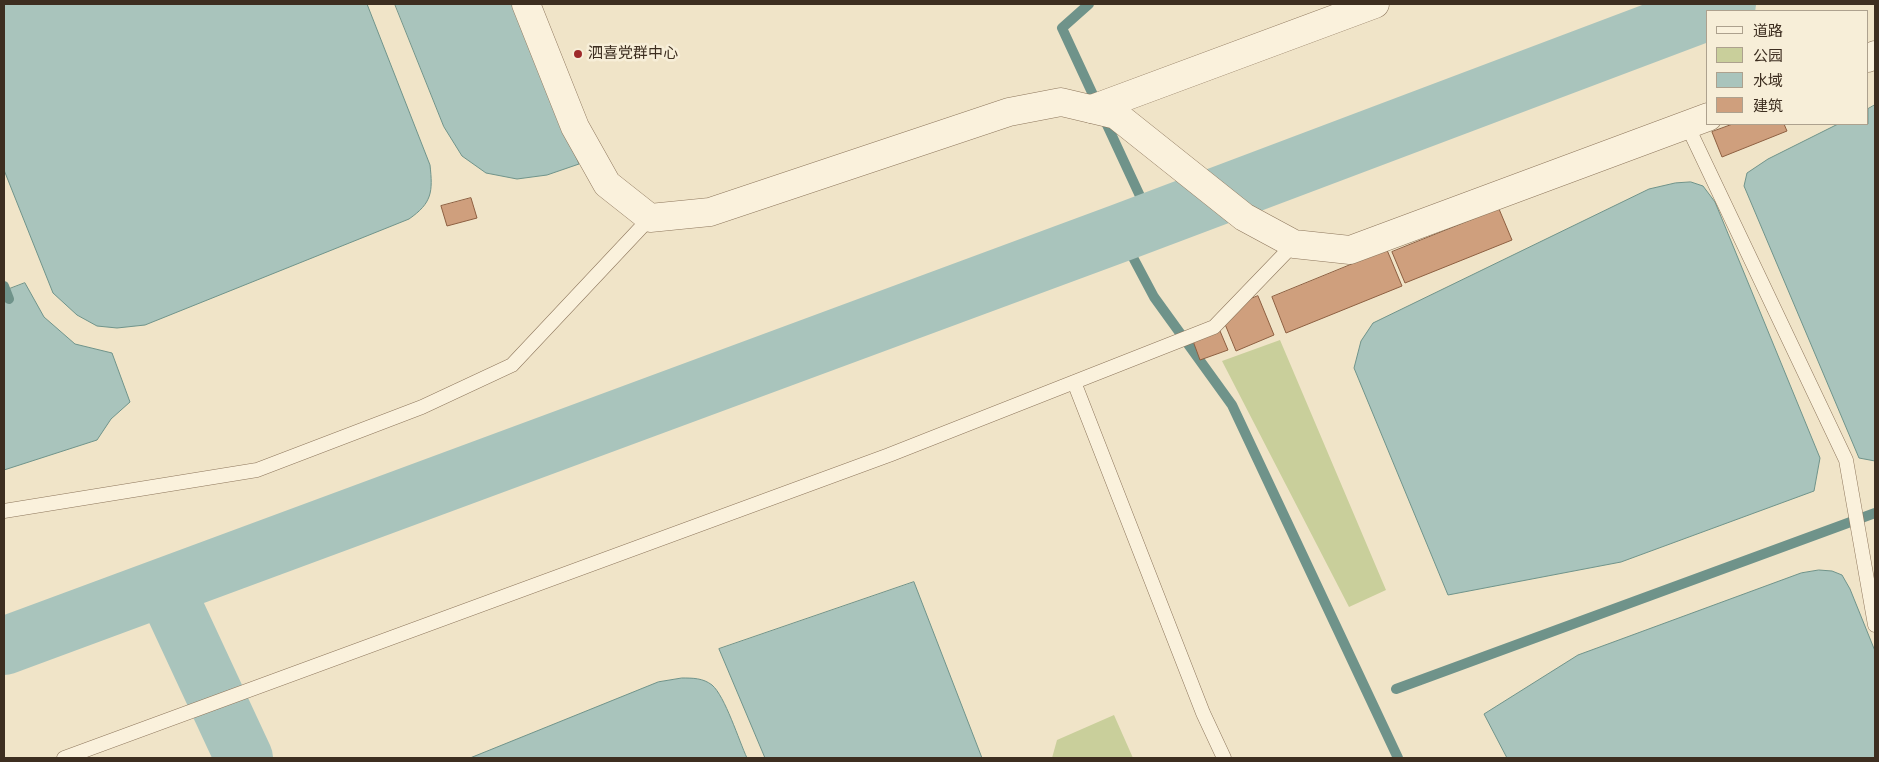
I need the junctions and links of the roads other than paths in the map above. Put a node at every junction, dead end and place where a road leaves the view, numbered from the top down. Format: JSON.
{"nodes":[{"id":1,"x":526,"y":4,"type":"edge"},
{"id":2,"x":1375,"y":4,"type":"edge"},
{"id":3,"x":1092,"y":109,"type":"junction"},
{"id":4,"x":1697,"y":121,"type":"edge"},
{"id":5,"x":650,"y":218,"type":"junction"},
{"id":6,"x":1294,"y":244,"type":"junction"},
{"id":7,"x":1074,"y":382,"type":"junction"},
{"id":8,"x":4,"y":512,"type":"edge"},
{"id":9,"x":1875,"y":625,"type":"edge"},
{"id":10,"x":64,"y":758,"type":"edge"},
{"id":11,"x":1224,"y":758,"type":"edge"}],
"edges":[{"from":1,"to":5,"type":"street"},
{"from":2,"to":3,"type":"street"},
{"from":3,"to":5,"type":"street"},
{"from":3,"to":6,"type":"street"},
{"from":4,"to":6,"type":"street"},
{"from":4,"to":9,"type":"lane"},
{"from":5,"to":8,"type":"lane"},
{"from":6,"to":7,"type":"lane"},
{"from":7,"to":10,"type":"lane"},
{"from":7,"to":11,"type":"lane"}]}
